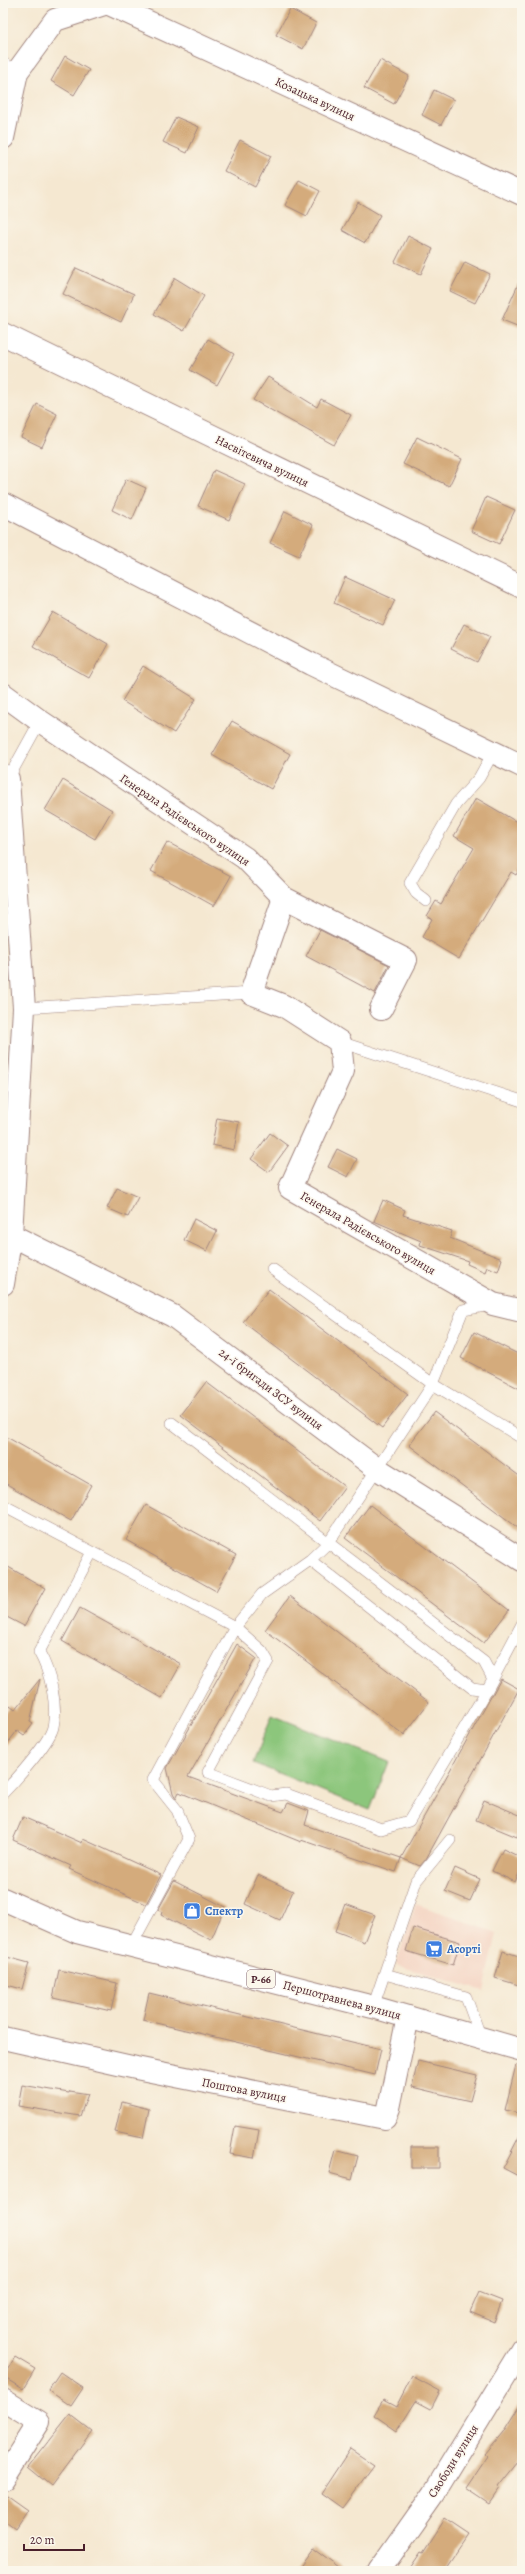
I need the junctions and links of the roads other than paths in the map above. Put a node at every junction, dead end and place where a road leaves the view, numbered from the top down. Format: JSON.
{"nodes":[{"id":1,"x":107,"y":3,"type":"edge"},
{"id":2,"x":59,"y":11,"type":"edge"},
{"id":3,"x":10,"y":67,"type":"edge"},
{"id":4,"x":3,"y":138,"type":"edge"},
{"id":5,"x":522,"y":194,"type":"edge"},
{"id":6,"x":3,"y":334,"type":"edge"},
{"id":7,"x":3,"y":504,"type":"edge"},
{"id":8,"x":522,"y":587,"type":"edge"},
{"id":9,"x":3,"y":694,"type":"edge"},
{"id":10,"x":40,"y":722,"type":"junction"},
{"id":11,"x":494,"y":752,"type":"junction"},
{"id":12,"x":522,"y":766,"type":"edge"},
{"id":13,"x":5,"y":777,"type":"edge"},
{"id":14,"x":284,"y":898,"type":"junction"},
{"id":15,"x":426,"y":901,"type":"dead end"},
{"id":16,"x":251,"y":993,"type":"junction"},
{"id":17,"x":24,"y":1008,"type":"junction"},
{"id":18,"x":381,"y":1009,"type":"dead end"},
{"id":19,"x":340,"y":1042,"type":"junction"},
{"id":20,"x":522,"y":1101,"type":"edge"},
{"id":21,"x":11,"y":1235,"type":"junction"},
{"id":22,"x":272,"y":1269,"type":"dead end"},
{"id":23,"x":3,"y":1284,"type":"edge"},
{"id":24,"x":493,"y":1304,"type":"junction"},
{"id":25,"x":522,"y":1311,"type":"edge"},
{"id":26,"x":433,"y":1384,"type":"junction"},
{"id":27,"x":172,"y":1423,"type":"dead end"},
{"id":28,"x":522,"y":1438,"type":"edge"},
{"id":29,"x":376,"y":1468,"type":"junction"},
{"id":30,"x":3,"y":1505,"type":"edge"},
{"id":31,"x":328,"y":1543,"type":"junction"},
{"id":32,"x":92,"y":1552,"type":"junction"},
{"id":33,"x":310,"y":1560,"type":"junction"},
{"id":34,"x":522,"y":1560,"type":"edge"},
{"id":35,"x":522,"y":1624,"type":"edge"},
{"id":36,"x":235,"y":1628,"type":"junction"},
{"id":37,"x":493,"y":1678,"type":"junction"},
{"id":38,"x":487,"y":1690,"type":"junction"},
{"id":39,"x":3,"y":1793,"type":"edge"},
{"id":40,"x":450,"y":1840,"type":"dead end"},
{"id":41,"x":3,"y":1899,"type":"edge"},
{"id":42,"x":131,"y":1946,"type":"junction"},
{"id":43,"x":385,"y":1974,"type":"junction"},
{"id":44,"x":373,"y":2007,"type":"junction"},
{"id":45,"x":408,"y":2017,"type":"junction"},
{"id":46,"x":3,"y":2038,"type":"edge"},
{"id":47,"x":481,"y":2038,"type":"junction"},
{"id":48,"x":522,"y":2050,"type":"edge"},
{"id":49,"x":522,"y":2349,"type":"edge"},
{"id":50,"x":3,"y":2400,"type":"edge"},
{"id":51,"x":3,"y":2479,"type":"edge"},
{"id":52,"x":379,"y":2571,"type":"edge"}],
"edges":[{"from":1,"to":2,"type":"street"},
{"from":1,"to":5,"type":"street","name":"Козацька вулиця"},
{"from":2,"to":3,"type":"street"},
{"from":3,"to":4,"type":"street"},
{"from":6,"to":8,"type":"street","name":"Насвітевича вулиця"},
{"from":7,"to":11,"type":"street"},
{"from":9,"to":10,"type":"street","name":"Генерала Радієвського вулиця"},
{"from":10,"to":13,"type":"lane"},
{"from":10,"to":14,"type":"street","name":"Генерала Радієвського вулиця"},
{"from":11,"to":12,"type":"street"},
{"from":11,"to":15,"type":"lane"},
{"from":13,"to":17,"type":"street"},
{"from":14,"to":16,"type":"street"},
{"from":14,"to":18,"type":"street","name":"Генерала Радієвського вулиця"},
{"from":16,"to":17,"type":"lane"},
{"from":16,"to":19,"type":"street"},
{"from":17,"to":21,"type":"street"},
{"from":19,"to":20,"type":"lane"},
{"from":19,"to":24,"type":"street","name":"Генерала Радієвського вулиця"},
{"from":21,"to":23,"type":"street"},
{"from":21,"to":29,"type":"street","name":"24-ї бригади ЗСУ вулиця"},
{"from":22,"to":26,"type":"lane"},
{"from":24,"to":25,"type":"street","name":"Генерала Радієвського вулиця"},
{"from":24,"to":26,"type":"lane"},
{"from":26,"to":28,"type":"lane"},
{"from":26,"to":29,"type":"lane"},
{"from":27,"to":31,"type":"lane"},
{"from":29,"to":31,"type":"lane"},
{"from":29,"to":34,"type":"street","name":"24-ї бригади ЗСУ вулиця"},
{"from":30,"to":32,"type":"lane"},
{"from":31,"to":33,"type":"lane"},
{"from":31,"to":37,"type":"lane"},
{"from":32,"to":36,"type":"lane"},
{"from":32,"to":39,"type":"lane"},
{"from":33,"to":36,"type":"lane"},
{"from":33,"to":38,"type":"lane"},
{"from":35,"to":37,"type":"lane"},
{"from":36,"to":38,"type":"lane"},
{"from":36,"to":42,"type":"lane"},
{"from":37,"to":38,"type":"lane"},
{"from":40,"to":43,"type":"lane"},
{"from":41,"to":42,"type":"street","name":"Першотравнева вулиця","number":"Р-66"},
{"from":42,"to":44,"type":"street","name":"Першотравнева вулиця","number":"Р-66"},
{"from":43,"to":44,"type":"lane"},
{"from":43,"to":47,"type":"lane"},
{"from":44,"to":45,"type":"street","name":"Першотравнева вулиця","number":"Р-66"},
{"from":45,"to":46,"type":"street","name":"Поштова вулиця"},
{"from":45,"to":47,"type":"street","name":"Першотравнева вулиця","number":"Р-66"},
{"from":47,"to":48,"type":"street","name":"Першотравнева вулиця","number":"Р-66"},
{"from":49,"to":52,"type":"street","name":"Свободи вулиця"},
{"from":50,"to":51,"type":"street"}]}
